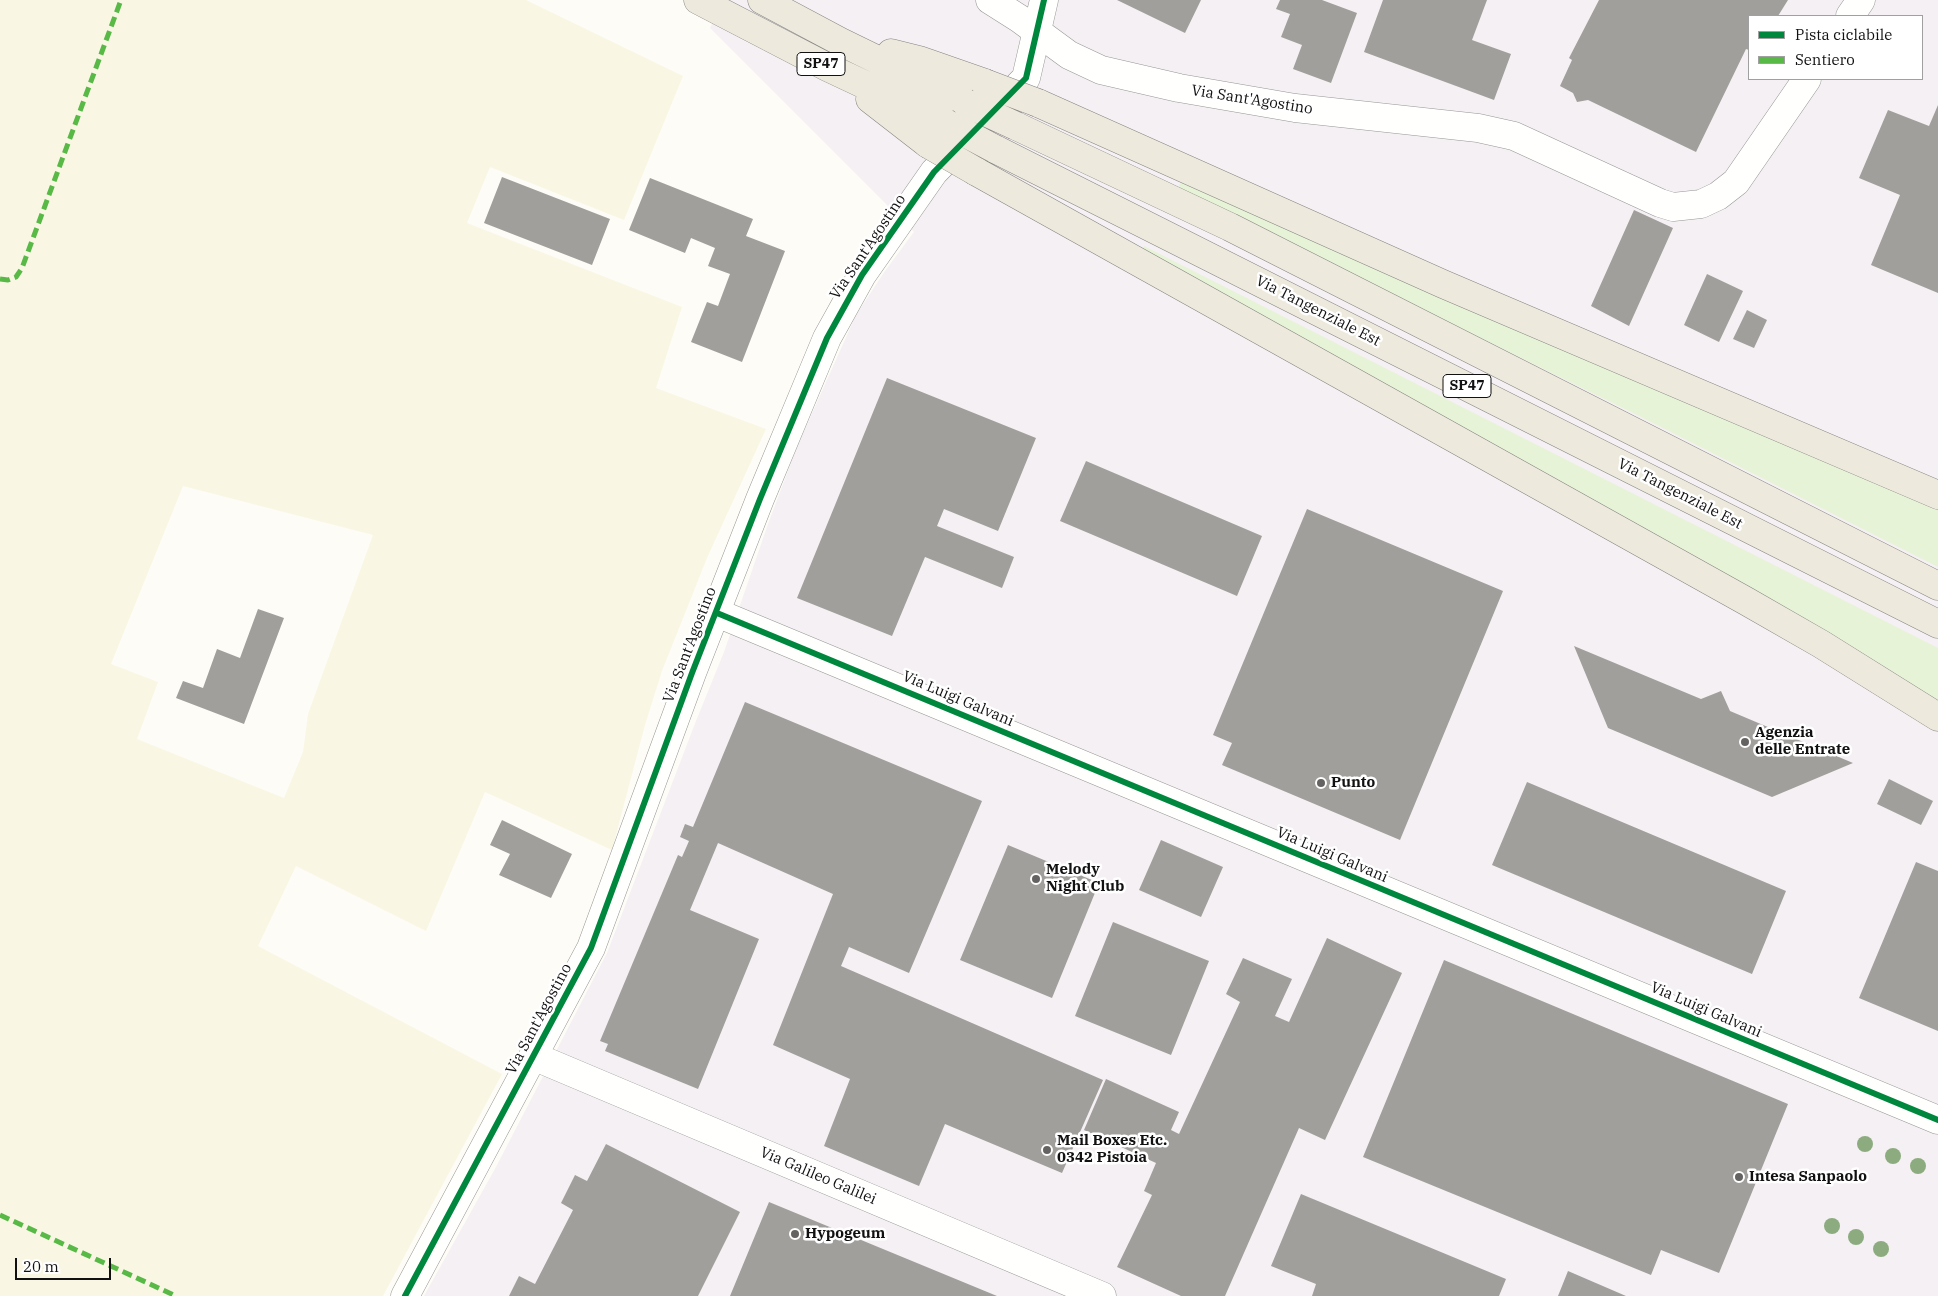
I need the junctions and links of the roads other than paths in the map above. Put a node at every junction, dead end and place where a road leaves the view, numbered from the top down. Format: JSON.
{"nodes":[{"id":1,"x":698,"y":0,"type":"edge"},
{"id":2,"x":762,"y":0,"type":"edge"},
{"id":3,"x":990,"y":0,"type":"edge"},
{"id":4,"x":1044,"y":0,"type":"edge"},
{"id":5,"x":1861,"y":0,"type":"edge"},
{"id":6,"x":1851,"y":15,"type":"edge"},
{"id":7,"x":1037,"y":32,"type":"junction"},
{"id":8,"x":842,"y":42,"type":"junction"},
{"id":9,"x":827,"y":67,"type":"junction"},
{"id":10,"x":1806,"y":80,"type":"edge"},
{"id":11,"x":1938,"y":495,"type":"edge"},
{"id":12,"x":1938,"y":586,"type":"edge"},
{"id":13,"x":716,"y":613,"type":"junction"},
{"id":14,"x":1938,"y":624,"type":"edge"},
{"id":15,"x":1938,"y":717,"type":"edge"},
{"id":16,"x":533,"y":1056,"type":"junction"},
{"id":17,"x":1938,"y":1120,"type":"edge"},
{"id":18,"x":405,"y":1296,"type":"edge"},
{"id":19,"x":1102,"y":1296,"type":"edge"}],
"edges":[{"from":1,"to":9,"type":"main road","name":"Via Tangenziale Est","number":"SP47"},
{"from":2,"to":8,"type":"main road","number":"SP47"},
{"from":3,"to":7,"type":"street"},
{"from":4,"to":7,"type":"street"},
{"from":5,"to":6,"type":"street"},
{"from":7,"to":10,"type":"street","name":"Via Sant'Agostino"},
{"from":7,"to":13,"type":"street","name":"Via Sant'Agostino"},
{"from":8,"to":11,"type":"main road","bridge":true},
{"from":8,"to":12,"type":"main road","number":"SP47","bridge":true},
{"from":9,"to":14,"type":"main road","name":"Via Tangenziale Est","number":"SP47","bridge":true},
{"from":9,"to":15,"type":"main road","bridge":true},
{"from":13,"to":16,"type":"street","name":"Via Sant'Agostino"},
{"from":13,"to":17,"type":"street","name":"Via Luigi Galvani"},
{"from":16,"to":18,"type":"street","name":"Via Sant'Agostino"},
{"from":16,"to":19,"type":"street","name":"Via Galileo Galilei"}]}
